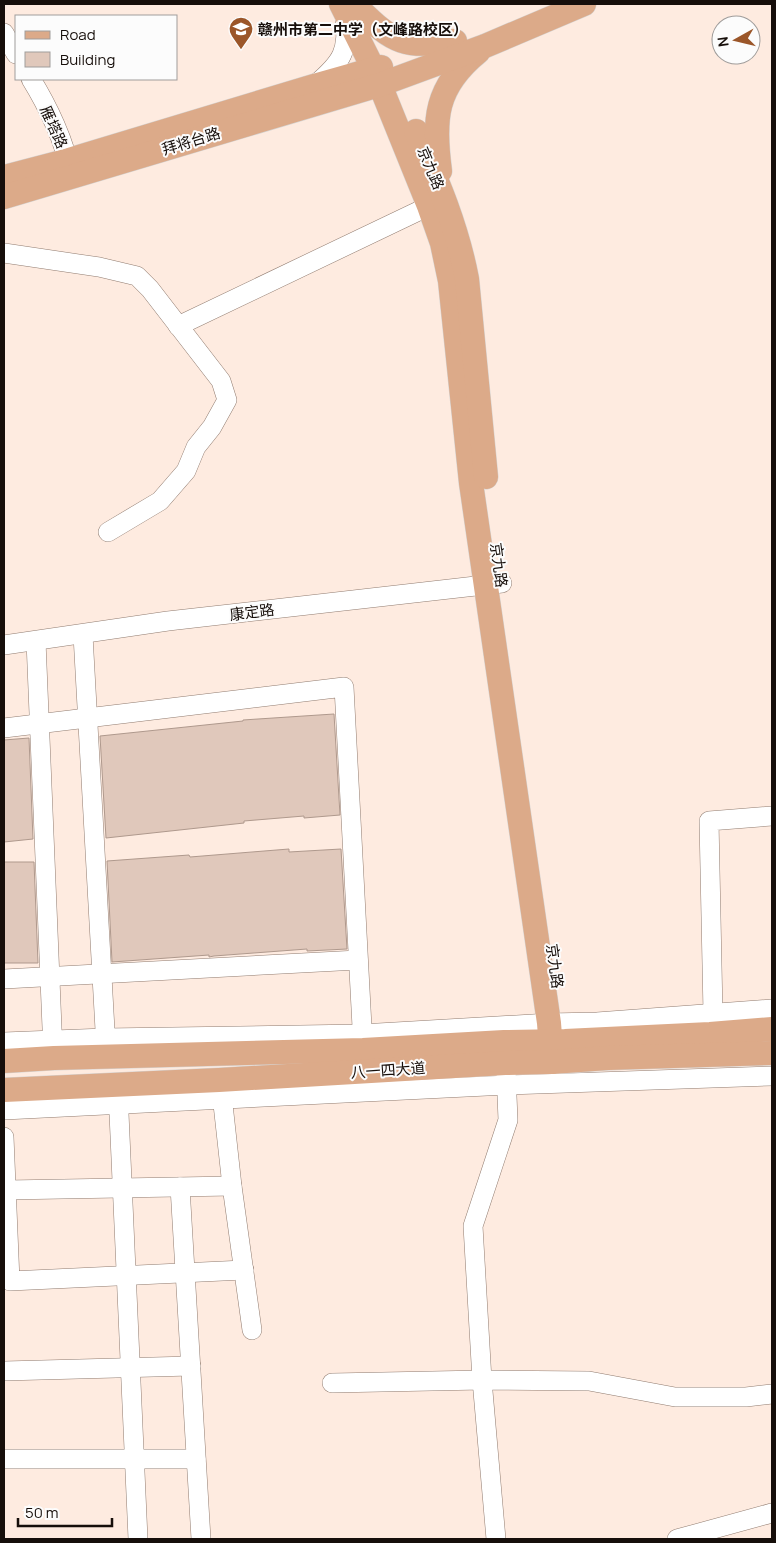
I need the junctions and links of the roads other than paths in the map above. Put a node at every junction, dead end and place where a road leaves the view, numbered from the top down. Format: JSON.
{"nodes":[{"id":1,"x":551,"y":4,"type":"edge"},
{"id":2,"x":584,"y":4,"type":"edge"},
{"id":3,"x":350,"y":7,"type":"edge"},
{"id":4,"x":4,"y":33,"type":"edge"},
{"id":5,"x":456,"y":41,"type":"junction"},
{"id":6,"x":484,"y":46,"type":"junction"},
{"id":7,"x":15,"y":52,"type":"edge"},
{"id":8,"x":383,"y":75,"type":"junction"},
{"id":9,"x":32,"y":80,"type":"edge"},
{"id":10,"x":314,"y":86,"type":"junction"},
{"id":11,"x":70,"y":169,"type":"junction"},
{"id":12,"x":4,"y":177,"type":"edge"},
{"id":13,"x":4,"y":197,"type":"edge"},
{"id":14,"x":438,"y":203,"type":"junction"},
{"id":15,"x":4,"y":253,"type":"edge"},
{"id":16,"x":178,"y":326,"type":"junction"},
{"id":17,"x":108,"y":532,"type":"dead end"},
{"id":18,"x":494,"y":584,"type":"junction"},
{"id":19,"x":83,"y":635,"type":"junction"},
{"id":20,"x":36,"y":641,"type":"junction"},
{"id":21,"x":4,"y":645,"type":"edge"},
{"id":22,"x":88,"y":718,"type":"junction"},
{"id":23,"x":40,"y":724,"type":"junction"},
{"id":24,"x":4,"y":728,"type":"edge"},
{"id":25,"x":772,"y":816,"type":"edge"},
{"id":26,"x":358,"y":960,"type":"junction"},
{"id":27,"x":102,"y":974,"type":"junction"},
{"id":28,"x":49,"y":977,"type":"junction"},
{"id":29,"x":4,"y":979,"type":"edge"},
{"id":30,"x":772,"y":1008,"type":"edge"},
{"id":31,"x":713,"y":1012,"type":"junction"},
{"id":32,"x":772,"y":1029,"type":"edge"},
{"id":33,"x":4,"y":1042,"type":"edge"},
{"id":34,"x":362,"y":1042,"type":"junction"},
{"id":35,"x":558,"y":1042,"type":"junction"},
{"id":36,"x":106,"y":1047,"type":"junction"},
{"id":37,"x":53,"y":1049,"type":"junction"},
{"id":38,"x":772,"y":1052,"type":"edge"},
{"id":39,"x":4,"y":1062,"type":"edge"},
{"id":40,"x":506,"y":1074,"type":"junction"},
{"id":41,"x":772,"y":1076,"type":"edge"},
{"id":42,"x":221,"y":1089,"type":"junction"},
{"id":43,"x":4,"y":1090,"type":"edge"},
{"id":44,"x":118,"y":1094,"type":"junction"},
{"id":45,"x":4,"y":1110,"type":"edge"},
{"id":46,"x":4,"y":1136,"type":"edge"},
{"id":47,"x":232,"y":1186,"type":"junction"},
{"id":48,"x":180,"y":1187,"type":"junction"},
{"id":49,"x":122,"y":1188,"type":"junction"},
{"id":50,"x":7,"y":1190,"type":"junction"},
{"id":51,"x":244,"y":1270,"type":"junction"},
{"id":52,"x":185,"y":1273,"type":"junction"},
{"id":53,"x":126,"y":1276,"type":"junction"},
{"id":54,"x":252,"y":1330,"type":"dead end"},
{"id":55,"x":191,"y":1366,"type":"junction"},
{"id":56,"x":130,"y":1368,"type":"junction"},
{"id":57,"x":4,"y":1372,"type":"edge"},
{"id":58,"x":482,"y":1380,"type":"junction"},
{"id":59,"x":332,"y":1383,"type":"dead end"},
{"id":60,"x":772,"y":1394,"type":"edge"},
{"id":61,"x":4,"y":1459,"type":"edge"},
{"id":62,"x":134,"y":1459,"type":"junction"},
{"id":63,"x":196,"y":1459,"type":"junction"},
{"id":64,"x":772,"y":1513,"type":"edge"},
{"id":65,"x":138,"y":1539,"type":"edge"},
{"id":66,"x":201,"y":1539,"type":"edge"},
{"id":67,"x":496,"y":1539,"type":"edge"},
{"id":68,"x":677,"y":1539,"type":"edge"}],
"edges":[{"from":1,"to":5,"type":"main road"},
{"from":2,"to":6,"type":"main road"},
{"from":3,"to":5,"type":"main road"},
{"from":3,"to":8,"type":"main road","name":"京九路"},
{"from":3,"to":10,"type":"street"},
{"from":4,"to":7,"type":"street"},
{"from":5,"to":8,"type":"main road"},
{"from":6,"to":8,"type":"main road"},
{"from":6,"to":14,"type":"main road"},
{"from":8,"to":10,"type":"main road","name":"拜将台路"},
{"from":8,"to":11,"type":"main road","name":"拜将台路"},
{"from":8,"to":14,"type":"main road","name":"京九路"},
{"from":9,"to":11,"type":"street","name":"雁塔路"},
{"from":10,"to":11,"type":"main road","name":"拜将台路"},
{"from":11,"to":12,"type":"main road","name":"拜将台路"},
{"from":11,"to":13,"type":"main road","name":"拜将台路"},
{"from":14,"to":16,"type":"street"},
{"from":14,"to":18,"type":"main road","name":"京九路"},
{"from":15,"to":16,"type":"street"},
{"from":16,"to":17,"type":"street"},
{"from":18,"to":19,"type":"street","name":"康定路"},
{"from":18,"to":35,"type":"main road","name":"京九路"},
{"from":19,"to":20,"type":"street","name":"康定路"},
{"from":19,"to":22,"type":"street"},
{"from":20,"to":21,"type":"street","name":"康定路"},
{"from":20,"to":23,"type":"street"},
{"from":22,"to":23,"type":"street"},
{"from":22,"to":26,"type":"street"},
{"from":22,"to":27,"type":"street"},
{"from":23,"to":24,"type":"street"},
{"from":23,"to":28,"type":"street"},
{"from":25,"to":31,"type":"street"},
{"from":26,"to":27,"type":"street"},
{"from":26,"to":34,"type":"street"},
{"from":27,"to":28,"type":"street"},
{"from":27,"to":36,"type":"street"},
{"from":28,"to":29,"type":"street"},
{"from":28,"to":37,"type":"street"},
{"from":30,"to":31,"type":"street"},
{"from":31,"to":35,"type":"street"},
{"from":32,"to":35,"type":"main road","name":"八一四大道"},
{"from":33,"to":37,"type":"street"},
{"from":34,"to":35,"type":"main road","name":"八一四大道"},
{"from":34,"to":36,"type":"main road","name":"八一四大道"},
{"from":35,"to":38,"type":"main road","name":"八一四大道"},
{"from":35,"to":40,"type":"main road","name":"八一四大道"},
{"from":36,"to":37,"type":"main road","name":"八一四大道"},
{"from":37,"to":39,"type":"main road","name":"八一四大道"},
{"from":40,"to":41,"type":"street"},
{"from":40,"to":42,"type":"main road","name":"八一四大道"},
{"from":40,"to":58,"type":"street"},
{"from":42,"to":44,"type":"main road","name":"八一四大道"},
{"from":42,"to":47,"type":"street"},
{"from":43,"to":44,"type":"main road","name":"八一四大道"},
{"from":44,"to":45,"type":"street"},
{"from":44,"to":49,"type":"street"},
{"from":46,"to":50,"type":"street"},
{"from":47,"to":48,"type":"street"},
{"from":47,"to":51,"type":"street"},
{"from":48,"to":49,"type":"street"},
{"from":48,"to":52,"type":"street"},
{"from":49,"to":50,"type":"street"},
{"from":49,"to":53,"type":"street"},
{"from":50,"to":53,"type":"street"},
{"from":51,"to":52,"type":"street"},
{"from":51,"to":54,"type":"street"},
{"from":52,"to":53,"type":"street"},
{"from":52,"to":55,"type":"street"},
{"from":53,"to":56,"type":"street"},
{"from":55,"to":56,"type":"street"},
{"from":55,"to":63,"type":"street"},
{"from":56,"to":57,"type":"street"},
{"from":56,"to":62,"type":"street"},
{"from":58,"to":59,"type":"street"},
{"from":58,"to":60,"type":"street"},
{"from":58,"to":67,"type":"street"},
{"from":61,"to":62,"type":"street"},
{"from":62,"to":63,"type":"street"},
{"from":62,"to":65,"type":"street"},
{"from":63,"to":66,"type":"street"},
{"from":64,"to":68,"type":"street"}]}
